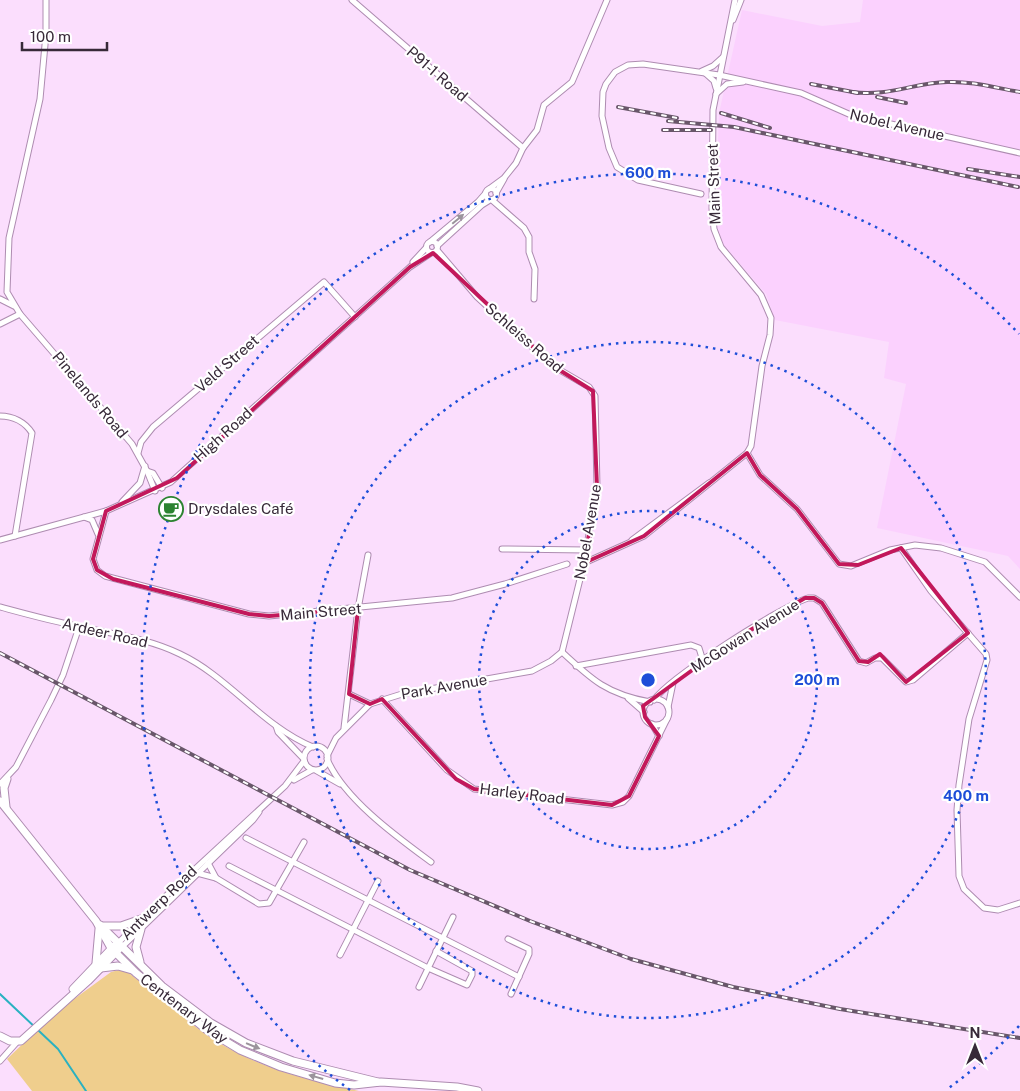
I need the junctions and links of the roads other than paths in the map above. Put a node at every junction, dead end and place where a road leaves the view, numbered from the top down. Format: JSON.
{"nodes":[{"id":1,"x":46,"y":0,"type":"edge"},
{"id":2,"x":352,"y":0,"type":"edge"},
{"id":3,"x":607,"y":0,"type":"edge"},
{"id":4,"x":735,"y":0,"type":"edge"},
{"id":5,"x":740,"y":0,"type":"edge"},
{"id":6,"x":730,"y":27,"type":"junction"},
{"id":7,"x":724,"y":55,"type":"junction"},
{"id":8,"x":702,"y":73,"type":"junction"},
{"id":9,"x":719,"y":76,"type":"junction"},
{"id":10,"x":748,"y":82,"type":"junction"},
{"id":11,"x":716,"y":91,"type":"junction"},
{"id":12,"x":523,"y":148,"type":"junction"},
{"id":13,"x":1020,"y":153,"type":"edge"},
{"id":14,"x":504,"y":178,"type":"junction"},
{"id":15,"x":487,"y":191,"type":"junction"},
{"id":16,"x":701,"y":194,"type":"dead end"},
{"id":17,"x":494,"y":197,"type":"junction"},
{"id":18,"x":430,"y":242,"type":"junction"},
{"id":19,"x":426,"y":248,"type":"junction"},
{"id":20,"x":434,"y":250,"type":"junction"},
{"id":21,"x":410,"y":267,"type":"junction"},
{"id":22,"x":0,"y":298,"type":"edge"},
{"id":23,"x":534,"y":299,"type":"dead end"},
{"id":24,"x":14,"y":306,"type":"junction"},
{"id":25,"x":20,"y":314,"type":"junction"},
{"id":26,"x":355,"y":317,"type":"junction"},
{"id":27,"x":0,"y":324,"type":"edge"},
{"id":28,"x":596,"y":409,"type":"joint"},
{"id":29,"x":0,"y":416,"type":"edge"},
{"id":30,"x":138,"y":452,"type":"junction"},
{"id":31,"x":747,"y":453,"type":"junction"},
{"id":32,"x":146,"y":468,"type":"junction"},
{"id":33,"x":162,"y":488,"type":"junction"},
{"id":34,"x":155,"y":491,"type":"junction"},
{"id":35,"x":120,"y":504,"type":"junction"},
{"id":36,"x":106,"y":511,"type":"junction"},
{"id":37,"x":83,"y":517,"type":"junction"},
{"id":38,"x":98,"y":535,"type":"junction"},
{"id":39,"x":15,"y":536,"type":"junction"},
{"id":40,"x":0,"y":540,"type":"edge"},
{"id":41,"x":901,"y":548,"type":"junction"},
{"id":42,"x":502,"y":549,"type":"dead end"},
{"id":43,"x":586,"y":550,"type":"junction"},
{"id":44,"x":368,"y":555,"type":"dead end"},
{"id":45,"x":584,"y":563,"type":"junction"},
{"id":46,"x":566,"y":564,"type":"dead end"},
{"id":47,"x":1020,"y":597,"type":"edge"},
{"id":48,"x":0,"y":607,"type":"edge"},
{"id":49,"x":358,"y":609,"type":"junction"},
{"id":50,"x":79,"y":627,"type":"junction"},
{"id":51,"x":968,"y":633,"type":"junction"},
{"id":52,"x":562,"y":652,"type":"junction"},
{"id":53,"x":703,"y":661,"type":"junction"},
{"id":54,"x":576,"y":666,"type":"junction"},
{"id":55,"x":673,"y":683,"type":"junction"},
{"id":56,"x":349,"y":694,"type":"junction"},
{"id":57,"x":658,"y":694,"type":"junction"},
{"id":58,"x":625,"y":696,"type":"junction"},
{"id":59,"x":670,"y":698,"type":"junction"},
{"id":60,"x":382,"y":699,"type":"junction"},
{"id":61,"x":652,"y":701,"type":"junction"},
{"id":62,"x":370,"y":704,"type":"junction"},
{"id":63,"x":668,"y":707,"type":"junction"},
{"id":64,"x":644,"y":712,"type":"junction"},
{"id":65,"x":667,"y":720,"type":"junction"},
{"id":66,"x":652,"y":724,"type":"junction"},
{"id":67,"x":276,"y":726,"type":"junction"},
{"id":68,"x":343,"y":729,"type":"junction"},
{"id":69,"x":660,"y":736,"type":"junction"},
{"id":70,"x":336,"y":738,"type":"junction"},
{"id":71,"x":314,"y":747,"type":"junction"},
{"id":72,"x":327,"y":758,"type":"junction"},
{"id":73,"x":304,"y":760,"type":"junction"},
{"id":74,"x":315,"y":770,"type":"junction"},
{"id":75,"x":6,"y":777,"type":"edge"},
{"id":76,"x":0,"y":784,"type":"edge"},
{"id":77,"x":285,"y":786,"type":"junction"},
{"id":78,"x":347,"y":789,"type":"junction"},
{"id":79,"x":0,"y":801,"type":"edge"},
{"id":80,"x":6,"y":807,"type":"junction"},
{"id":81,"x":261,"y":809,"type":"junction"},
{"id":82,"x":246,"y":838,"type":"dead end"},
{"id":83,"x":304,"y":842,"type":"dead end"},
{"id":84,"x":293,"y":862,"type":"junction"},
{"id":85,"x":431,"y":862,"type":"dead end"},
{"id":86,"x":208,"y":863,"type":"junction"},
{"id":87,"x":229,"y":866,"type":"dead end"},
{"id":88,"x":197,"y":873,"type":"junction"},
{"id":89,"x":216,"y":878,"type":"junction"},
{"id":90,"x":378,"y":881,"type":"dead end"},
{"id":91,"x":277,"y":891,"type":"junction"},
{"id":92,"x":368,"y":900,"type":"junction"},
{"id":93,"x":1020,"y":903,"type":"edge"},
{"id":94,"x":453,"y":917,"type":"dead end"},
{"id":95,"x":141,"y":919,"type":"junction"},
{"id":96,"x":99,"y":925,"type":"junction"},
{"id":97,"x":141,"y":929,"type":"junction"},
{"id":98,"x":352,"y":930,"type":"junction"},
{"id":99,"x":442,"y":938,"type":"junction"},
{"id":100,"x":508,"y":939,"type":"dead end"},
{"id":101,"x":121,"y":944,"type":"junction"},
{"id":102,"x":114,"y":950,"type":"junction"},
{"id":103,"x":436,"y":951,"type":"junction"},
{"id":104,"x":340,"y":955,"type":"dead end"},
{"id":105,"x":141,"y":964,"type":"junction"},
{"id":106,"x":99,"y":966,"type":"junction"},
{"id":107,"x":428,"y":968,"type":"junction"},
{"id":108,"x":136,"y":973,"type":"junction"},
{"id":109,"x":519,"y":977,"type":"junction"},
{"id":110,"x":418,"y":987,"type":"dead end"},
{"id":111,"x":511,"y":994,"type":"dead end"},
{"id":112,"x":0,"y":1036,"type":"edge"},
{"id":113,"x":17,"y":1042,"type":"junction"},
{"id":114,"x":0,"y":1061,"type":"edge"},
{"id":115,"x":381,"y":1082,"type":"junction"},
{"id":116,"x":478,"y":1091,"type":"edge"}],
"edges":[{"from":1,"to":24,"type":"street"},
{"from":2,"to":12,"type":"street","name":"P91-1 Road"},
{"from":3,"to":12,"type":"street","name":"High Road"},
{"from":4,"to":6,"type":"street","name":"Main Street"},
{"from":5,"to":6,"type":"street","name":"Main Street"},
{"from":6,"to":7,"type":"street","name":"Main Street"},
{"from":7,"to":8,"type":"street"},
{"from":7,"to":9,"type":"street","name":"Main Street"},
{"from":8,"to":9,"type":"street","name":"Nobel Avenue"},
{"from":8,"to":11,"type":"street"},
{"from":8,"to":16,"type":"street","name":"Nobel Avenue"},
{"from":9,"to":10,"type":"street","name":"Nobel Avenue"},
{"from":9,"to":11,"type":"street","name":"Main Street"},
{"from":10,"to":11,"type":"street"},
{"from":10,"to":13,"type":"street","name":"Nobel Avenue"},
{"from":11,"to":31,"type":"street","name":"Main Street"},
{"from":12,"to":14,"type":"street","name":"High Road"},
{"from":14,"to":15,"type":"street","name":"High Road"},
{"from":14,"to":17,"type":"street","name":"High Road"},
{"from":15,"to":17,"type":"street"},
{"from":15,"to":17,"type":"street"},
{"from":18,"to":15,"type":"street","name":"High Road","one_way":true},
{"from":17,"to":20,"type":"street","name":"High Road"},
{"from":17,"to":23,"type":"street"},
{"from":18,"to":19,"type":"street","name":"High Road"},
{"from":18,"to":20,"type":"street"},
{"from":19,"to":20,"type":"street","name":"Schleiss Road"},
{"from":19,"to":21,"type":"street","name":"High Road"},
{"from":20,"to":21,"type":"street","name":"High Road"},
{"from":20,"to":28,"type":"street","name":"Schleiss Road"},
{"from":21,"to":26,"type":"street","name":"High Road"},
{"from":22,"to":24,"type":"street"},
{"from":24,"to":25,"type":"street","name":"Pinelands Road"},
{"from":25,"to":27,"type":"street"},
{"from":25,"to":30,"type":"street","name":"Pinelands Road"},
{"from":26,"to":30,"type":"street","name":"Veld Street"},
{"from":26,"to":33,"type":"street","name":"High Road"},
{"from":28,"to":43,"type":"street","name":"Nobel Avenue"},
{"from":29,"to":39,"type":"street"},
{"from":30,"to":32,"type":"street","name":"Pinelands Road"},
{"from":31,"to":41,"type":"street"},
{"from":31,"to":45,"type":"street"},
{"from":32,"to":33,"type":"street"},
{"from":32,"to":34,"type":"street","name":"Pinelands Road"},
{"from":32,"to":35,"type":"street"},
{"from":33,"to":34,"type":"street","name":"High Road"},
{"from":34,"to":35,"type":"street","name":"High Road"},
{"from":35,"to":36,"type":"street","name":"High Road"},
{"from":36,"to":37,"type":"street","name":"High Road"},
{"from":36,"to":38,"type":"street"},
{"from":37,"to":38,"type":"street"},
{"from":37,"to":39,"type":"street","name":"High Road"},
{"from":38,"to":49,"type":"street","name":"Main Street"},
{"from":39,"to":40,"type":"street","name":"High Road"},
{"from":41,"to":47,"type":"street"},
{"from":41,"to":51,"type":"street"},
{"from":42,"to":43,"type":"street"},
{"from":43,"to":45,"type":"street","name":"Nobel Avenue"},
{"from":44,"to":49,"type":"street"},
{"from":45,"to":52,"type":"street","name":"Nobel Avenue"},
{"from":46,"to":49,"type":"street","name":"Main Street"},
{"from":48,"to":50,"type":"street","name":"Ardeer Road"},
{"from":49,"to":56,"type":"street"},
{"from":50,"to":67,"type":"street","name":"Ardeer Road"},
{"from":50,"to":75,"type":"street"},
{"from":51,"to":53,"type":"street","name":"McGowan Avenue"},
{"from":51,"to":93,"type":"street"},
{"from":52,"to":54,"type":"street"},
{"from":52,"to":60,"type":"street","name":"Park Avenue"},
{"from":53,"to":54,"type":"street"},
{"from":53,"to":55,"type":"street","name":"McGowan Avenue"},
{"from":54,"to":58,"type":"street"},
{"from":55,"to":57,"type":"street","name":"McGowan Avenue"},
{"from":55,"to":59,"type":"street"},
{"from":56,"to":62,"type":"street"},
{"from":56,"to":68,"type":"street"},
{"from":57,"to":59,"type":"street"},
{"from":57,"to":61,"type":"street"},
{"from":58,"to":61,"type":"street"},
{"from":58,"to":64,"type":"street"},
{"from":59,"to":63,"type":"street"},
{"from":60,"to":62,"type":"street","name":"Park Avenue"},
{"from":60,"to":69,"type":"street","name":"Harley Road"},
{"from":61,"to":63,"type":"street"},
{"from":61,"to":64,"type":"street"},
{"from":62,"to":68,"type":"street","name":"Park Avenue"},
{"from":63,"to":65,"type":"street"},
{"from":64,"to":66,"type":"street"},
{"from":65,"to":66,"type":"street"},
{"from":65,"to":69,"type":"street","name":"Harley Road"},
{"from":66,"to":69,"type":"street"},
{"from":67,"to":71,"type":"street","name":"Ardeer Road"},
{"from":67,"to":73,"type":"street","name":"Ardeer Road"},
{"from":68,"to":70,"type":"street","name":"Park Avenue"},
{"from":70,"to":71,"type":"street"},
{"from":70,"to":72,"type":"street","name":"Park Avenue"},
{"from":71,"to":72,"type":"street"},
{"from":71,"to":73,"type":"street"},
{"from":72,"to":74,"type":"street"},
{"from":72,"to":78,"type":"street"},
{"from":73,"to":74,"type":"street"},
{"from":73,"to":77,"type":"street","name":"Antwerp Road"},
{"from":74,"to":77,"type":"street","name":"Antwerp Road"},
{"from":74,"to":78,"type":"street"},
{"from":75,"to":76,"type":"street"},
{"from":75,"to":80,"type":"main road"},
{"from":77,"to":81,"type":"street","name":"Antwerp Road"},
{"from":78,"to":85,"type":"street"},
{"from":79,"to":80,"type":"main road","name":"Centenary Way"},
{"from":80,"to":96,"type":"main road","name":"Centenary Way"},
{"from":81,"to":86,"type":"street","name":"Antwerp Road"},
{"from":81,"to":95,"type":"street","name":"Antwerp Road"},
{"from":82,"to":84,"type":"street"},
{"from":83,"to":84,"type":"street"},
{"from":84,"to":91,"type":"street"},
{"from":84,"to":92,"type":"street"},
{"from":86,"to":88,"type":"street","name":"Antwerp Road"},
{"from":86,"to":89,"type":"street"},
{"from":87,"to":91,"type":"street"},
{"from":88,"to":89,"type":"street"},
{"from":88,"to":97,"type":"street","name":"Antwerp Road"},
{"from":89,"to":91,"type":"street"},
{"from":90,"to":92,"type":"street"},
{"from":91,"to":98,"type":"street"},
{"from":92,"to":98,"type":"street"},
{"from":92,"to":99,"type":"street"},
{"from":94,"to":99,"type":"street"},
{"from":95,"to":96,"type":"main road"},
{"from":95,"to":101,"type":"street","name":"Antwerp Road"},
{"from":96,"to":101,"type":"main road","name":"Centenary Way"},
{"from":96,"to":102,"type":"main road","name":"Centenary Way"},
{"from":96,"to":106,"type":"main road"},
{"from":97,"to":101,"type":"street","name":"Antwerp Road"},
{"from":97,"to":105,"type":"main road"},
{"from":98,"to":104,"type":"street"},
{"from":98,"to":107,"type":"street"},
{"from":99,"to":103,"type":"street"},
{"from":99,"to":109,"type":"street"},
{"from":100,"to":109,"type":"street"},
{"from":101,"to":102,"type":"main road","name":"Antwerp Road"},
{"from":101,"to":105,"type":"main road","name":"Centenary Way"},
{"from":102,"to":106,"type":"main road","name":"Antwerp Road"},
{"from":102,"to":108,"type":"main road","name":"Centenary Way"},
{"from":103,"to":107,"type":"street"},
{"from":103,"to":107,"type":"street"},
{"from":105,"to":115,"type":"main road","name":"Centenary Way","one_way":true},
{"from":106,"to":108,"type":"main road"},
{"from":106,"to":113,"type":"main road","name":"Antwerp Road"},
{"from":107,"to":110,"type":"street"},
{"from":115,"to":108,"type":"main road","name":"Centenary Way","one_way":true},
{"from":109,"to":111,"type":"street"},
{"from":112,"to":113,"type":"main road"},
{"from":113,"to":114,"type":"street"},
{"from":115,"to":116,"type":"main road","name":"Centenary Way"}]}
